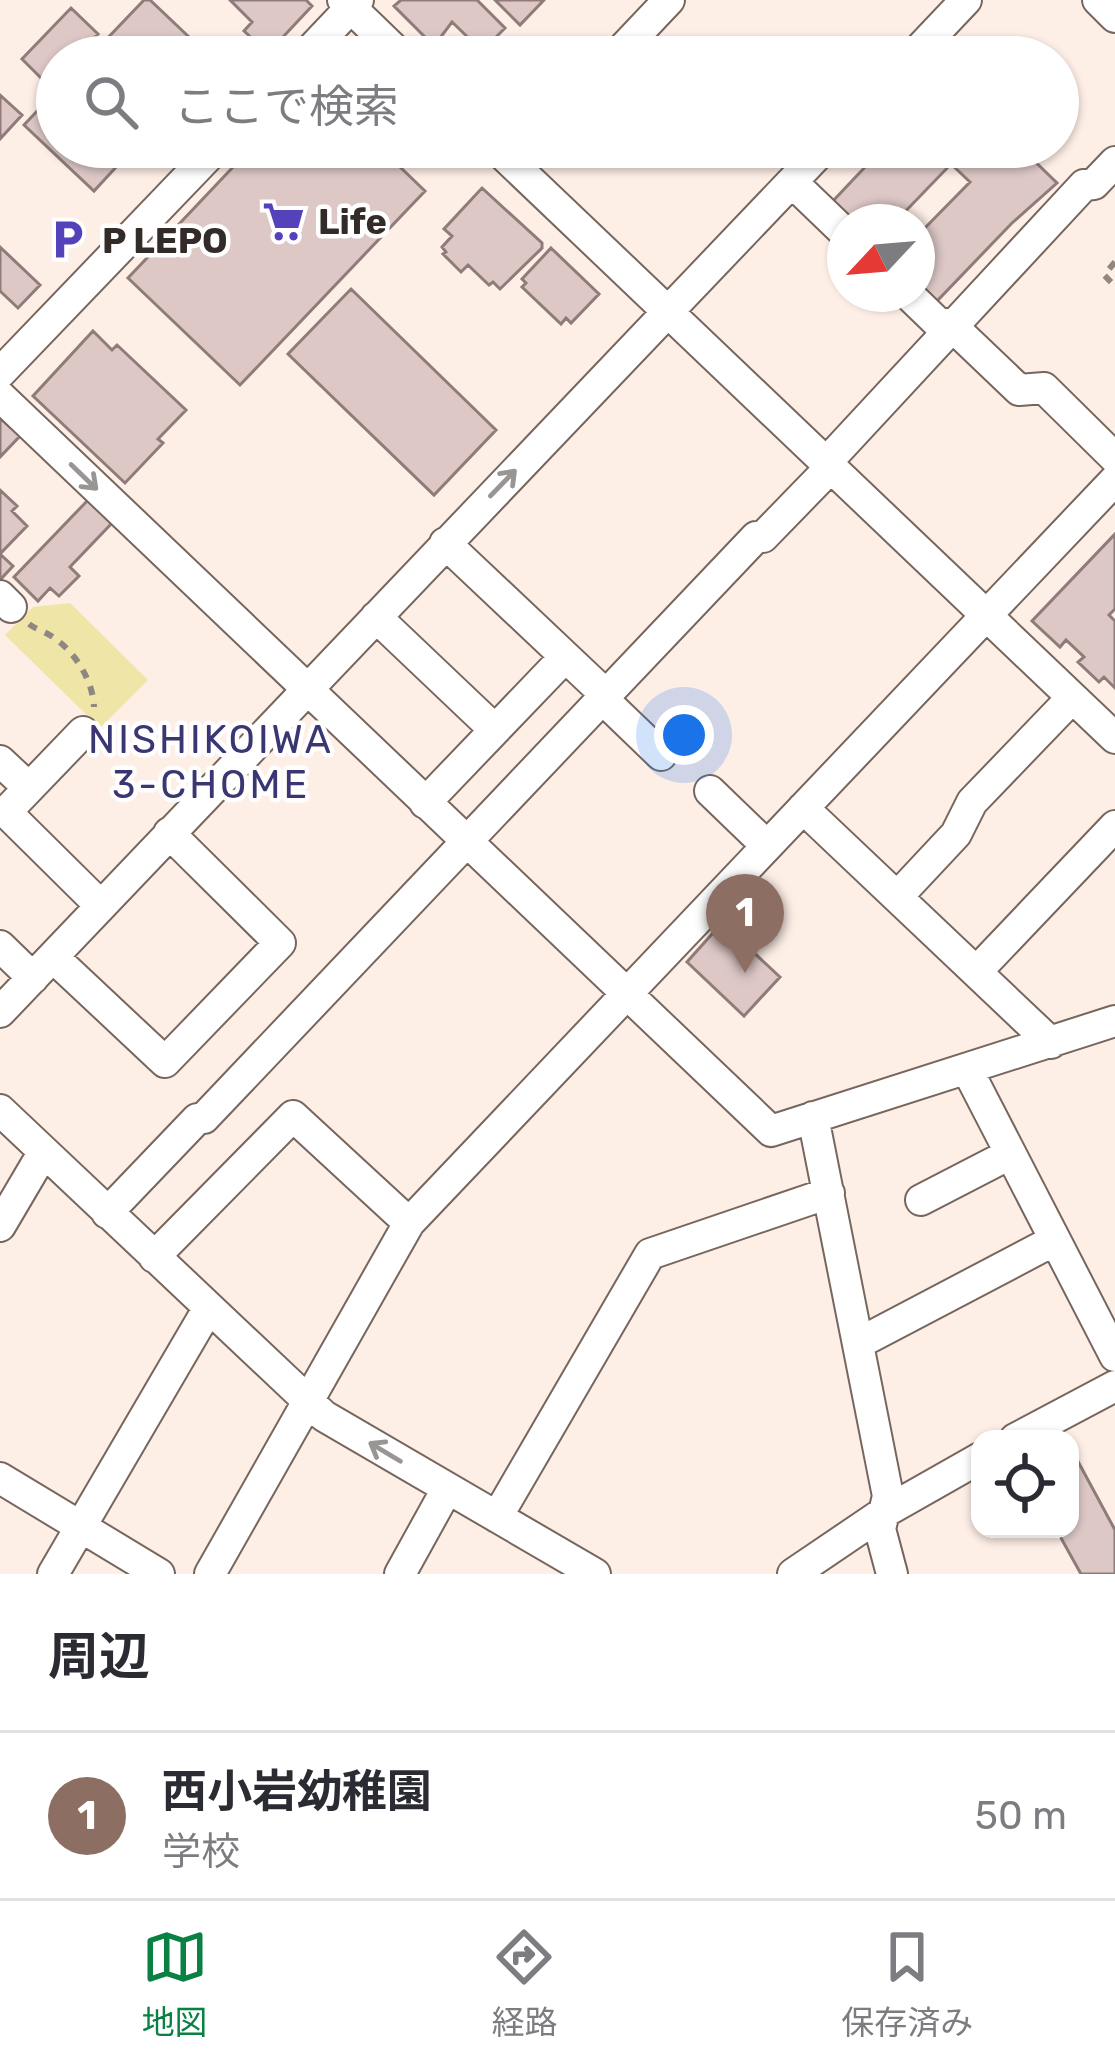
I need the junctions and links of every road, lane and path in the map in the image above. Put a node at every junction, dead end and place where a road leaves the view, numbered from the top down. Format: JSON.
{"nodes":[{"id":1,"x":669,"y":0,"type":"edge"},
{"id":2,"x":966,"y":0,"type":"edge"},
{"id":3,"x":1098,"y":0,"type":"edge"},
{"id":4,"x":351,"y":3,"type":"edge"},
{"id":5,"x":1115,"y":16,"type":"edge"},
{"id":6,"x":322,"y":36,"type":"edge"},
{"id":7,"x":382,"y":36,"type":"edge"},
{"id":8,"x":635,"y":36,"type":"edge"},
{"id":9,"x":932,"y":36,"type":"edge"},
{"id":10,"x":1115,"y":162,"type":"edge"},
{"id":11,"x":197,"y":168,"type":"edge"},
{"id":12,"x":527,"y":168,"type":"edge"},
{"id":13,"x":805,"y":168,"type":"edge"},
{"id":14,"x":791,"y":182,"type":"junction"},
{"id":15,"x":827,"y":216,"type":"edge"},
{"id":16,"x":1115,"y":262,"type":"edge"},
{"id":17,"x":1115,"y":286,"type":"edge"},
{"id":18,"x":668,"y":311,"type":"junction"},
{"id":19,"x":927,"y":312,"type":"edge"},
{"id":20,"x":952,"y":326,"type":"junction"},
{"id":21,"x":0,"y":373,"type":"edge"},
{"id":22,"x":0,"y":397,"type":"edge"},
{"id":23,"x":1115,"y":458,"type":"edge"},
{"id":24,"x":834,"y":459,"type":"junction"},
{"id":25,"x":1115,"y":480,"type":"edge"},
{"id":26,"x":445,"y":543,"type":"junction"},
{"id":27,"x":5,"y":601,"type":"edge"},
{"id":28,"x":985,"y":616,"type":"junction"},
{"id":29,"x":376,"y":617,"type":"junction"},
{"id":30,"x":566,"y":657,"type":"junction"},
{"id":31,"x":306,"y":690,"type":"junction"},
{"id":32,"x":606,"y":695,"type":"junction"},
{"id":33,"x":1072,"y":698,"type":"junction"},
{"id":34,"x":495,"y":730,"type":"junction"},
{"id":35,"x":83,"y":732,"type":"joint"},
{"id":36,"x":1115,"y":738,"type":"edge"},
{"id":37,"x":661,"y":755,"type":"dead end"},
{"id":38,"x":0,"y":761,"type":"edge"},
{"id":39,"x":29,"y":788,"type":"junction"},
{"id":40,"x":710,"y":791,"type":"dead end"},
{"id":41,"x":425,"y":803,"type":"junction"},
{"id":42,"x":803,"y":808,"type":"junction"},
{"id":43,"x":1115,"y":826,"type":"edge"},
{"id":44,"x":169,"y":833,"type":"junction"},
{"id":45,"x":465,"y":842,"type":"junction"},
{"id":46,"x":767,"y":846,"type":"junction"},
{"id":47,"x":897,"y":896,"type":"junction"},
{"id":48,"x":101,"y":906,"type":"junction"},
{"id":49,"x":0,"y":946,"type":"edge"},
{"id":50,"x":43,"y":967,"type":"junction"},
{"id":51,"x":977,"y":971,"type":"junction"},
{"id":52,"x":625,"y":993,"type":"junction"},
{"id":53,"x":0,"y":1012,"type":"edge"},
{"id":54,"x":1112,"y":1029,"type":"edge"},
{"id":55,"x":1051,"y":1043,"type":"junction"},
{"id":56,"x":968,"y":1071,"type":"junction"},
{"id":57,"x":0,"y":1110,"type":"edge"},
{"id":58,"x":813,"y":1117,"type":"junction"},
{"id":59,"x":44,"y":1153,"type":"junction"},
{"id":60,"x":1010,"y":1154,"type":"junction"},
{"id":61,"x":829,"y":1193,"type":"junction"},
{"id":62,"x":921,"y":1200,"type":"dead end"},
{"id":63,"x":106,"y":1213,"type":"junction"},
{"id":64,"x":409,"y":1223,"type":"junction"},
{"id":65,"x":0,"y":1226,"type":"edge"},
{"id":66,"x":1055,"y":1240,"type":"junction"},
{"id":67,"x":154,"y":1257,"type":"junction"},
{"id":68,"x":208,"y":1309,"type":"junction"},
{"id":69,"x":859,"y":1343,"type":"junction"},
{"id":70,"x":1115,"y":1356,"type":"edge"},
{"id":71,"x":1115,"y":1386,"type":"edge"},
{"id":72,"x":310,"y":1402,"type":"junction"},
{"id":73,"x":1032,"y":1430,"type":"edge"},
{"id":74,"x":971,"y":1464,"type":"edge"},
{"id":75,"x":0,"y":1478,"type":"edge"},
{"id":76,"x":447,"y":1489,"type":"junction"},
{"id":77,"x":497,"y":1517,"type":"junction"},
{"id":78,"x":882,"y":1521,"type":"junction"},
{"id":79,"x":80,"y":1527,"type":"junction"},
{"id":80,"x":584,"y":1571,"type":"edge"},
{"id":81,"x":52,"y":1574,"type":"edge"},
{"id":82,"x":159,"y":1574,"type":"edge"},
{"id":83,"x":210,"y":1574,"type":"edge"},
{"id":84,"x":400,"y":1574,"type":"edge"},
{"id":85,"x":794,"y":1574,"type":"edge"},
{"id":86,"x":892,"y":1574,"type":"edge"}],
"edges":[{"from":1,"to":8,"type":"street"},
{"from":2,"to":9,"type":"street"},
{"from":3,"to":5,"type":"street"},
{"from":4,"to":6,"type":"street"},
{"from":4,"to":7,"type":"street"},
{"from":10,"to":20,"type":"street"},
{"from":11,"to":21,"type":"street"},
{"from":12,"to":18,"type":"street"},
{"from":13,"to":14,"type":"street"},
{"from":14,"to":15,"type":"street"},
{"from":14,"to":18,"type":"street"},
{"from":16,"to":17,"type":"path"},
{"from":18,"to":24,"type":"street"},
{"from":26,"to":18,"type":"street","one_way":true},
{"from":19,"to":20,"type":"street"},
{"from":20,"to":23,"type":"street"},
{"from":20,"to":24,"type":"street"},
{"from":22,"to":31,"type":"street","one_way":true},
{"from":24,"to":28,"type":"street"},
{"from":24,"to":32,"type":"street"},
{"from":25,"to":28,"type":"street"},
{"from":26,"to":29,"type":"street"},
{"from":26,"to":30,"type":"street"},
{"from":27,"to":35,"type":"path"},
{"from":28,"to":33,"type":"street"},
{"from":28,"to":42,"type":"street"},
{"from":29,"to":31,"type":"street"},
{"from":29,"to":34,"type":"street"},
{"from":30,"to":32,"type":"street"},
{"from":30,"to":34,"type":"street"},
{"from":31,"to":41,"type":"street"},
{"from":31,"to":44,"type":"street"},
{"from":32,"to":37,"type":"street"},
{"from":32,"to":45,"type":"street"},
{"from":33,"to":36,"type":"street"},
{"from":33,"to":47,"type":"street"},
{"from":34,"to":41,"type":"street"},
{"from":35,"to":39,"type":"street"},
{"from":38,"to":39,"type":"street"},
{"from":39,"to":48,"type":"street"},
{"from":40,"to":46,"type":"street"},
{"from":41,"to":45,"type":"street"},
{"from":42,"to":46,"type":"street"},
{"from":42,"to":47,"type":"street"},
{"from":43,"to":51,"type":"street"},
{"from":44,"to":48,"type":"street"},
{"from":44,"to":50,"type":"street"},
{"from":45,"to":52,"type":"street"},
{"from":45,"to":63,"type":"street"},
{"from":46,"to":52,"type":"street"},
{"from":47,"to":51,"type":"street"},
{"from":48,"to":50,"type":"street"},
{"from":49,"to":50,"type":"street"},
{"from":50,"to":53,"type":"street"},
{"from":51,"to":55,"type":"street"},
{"from":52,"to":58,"type":"street"},
{"from":52,"to":64,"type":"street"},
{"from":54,"to":55,"type":"street"},
{"from":55,"to":56,"type":"street"},
{"from":56,"to":58,"type":"street"},
{"from":56,"to":60,"type":"street"},
{"from":57,"to":59,"type":"street"},
{"from":58,"to":61,"type":"street"},
{"from":59,"to":63,"type":"street"},
{"from":59,"to":65,"type":"street"},
{"from":60,"to":62,"type":"street"},
{"from":60,"to":66,"type":"street"},
{"from":61,"to":69,"type":"street"},
{"from":61,"to":77,"type":"street"},
{"from":63,"to":67,"type":"street"},
{"from":64,"to":67,"type":"street"},
{"from":64,"to":72,"type":"street"},
{"from":66,"to":69,"type":"street"},
{"from":66,"to":70,"type":"street"},
{"from":67,"to":68,"type":"street"},
{"from":68,"to":72,"type":"street"},
{"from":68,"to":79,"type":"street"},
{"from":69,"to":78,"type":"street"},
{"from":71,"to":73,"type":"street"},
{"from":76,"to":72,"type":"street","one_way":true},
{"from":72,"to":83,"type":"street"},
{"from":74,"to":78,"type":"street"},
{"from":75,"to":79,"type":"street"},
{"from":76,"to":77,"type":"street"},
{"from":76,"to":84,"type":"street"},
{"from":77,"to":80,"type":"street"},
{"from":78,"to":85,"type":"street"},
{"from":78,"to":86,"type":"street"},
{"from":79,"to":81,"type":"street"},
{"from":79,"to":82,"type":"street"}]}
